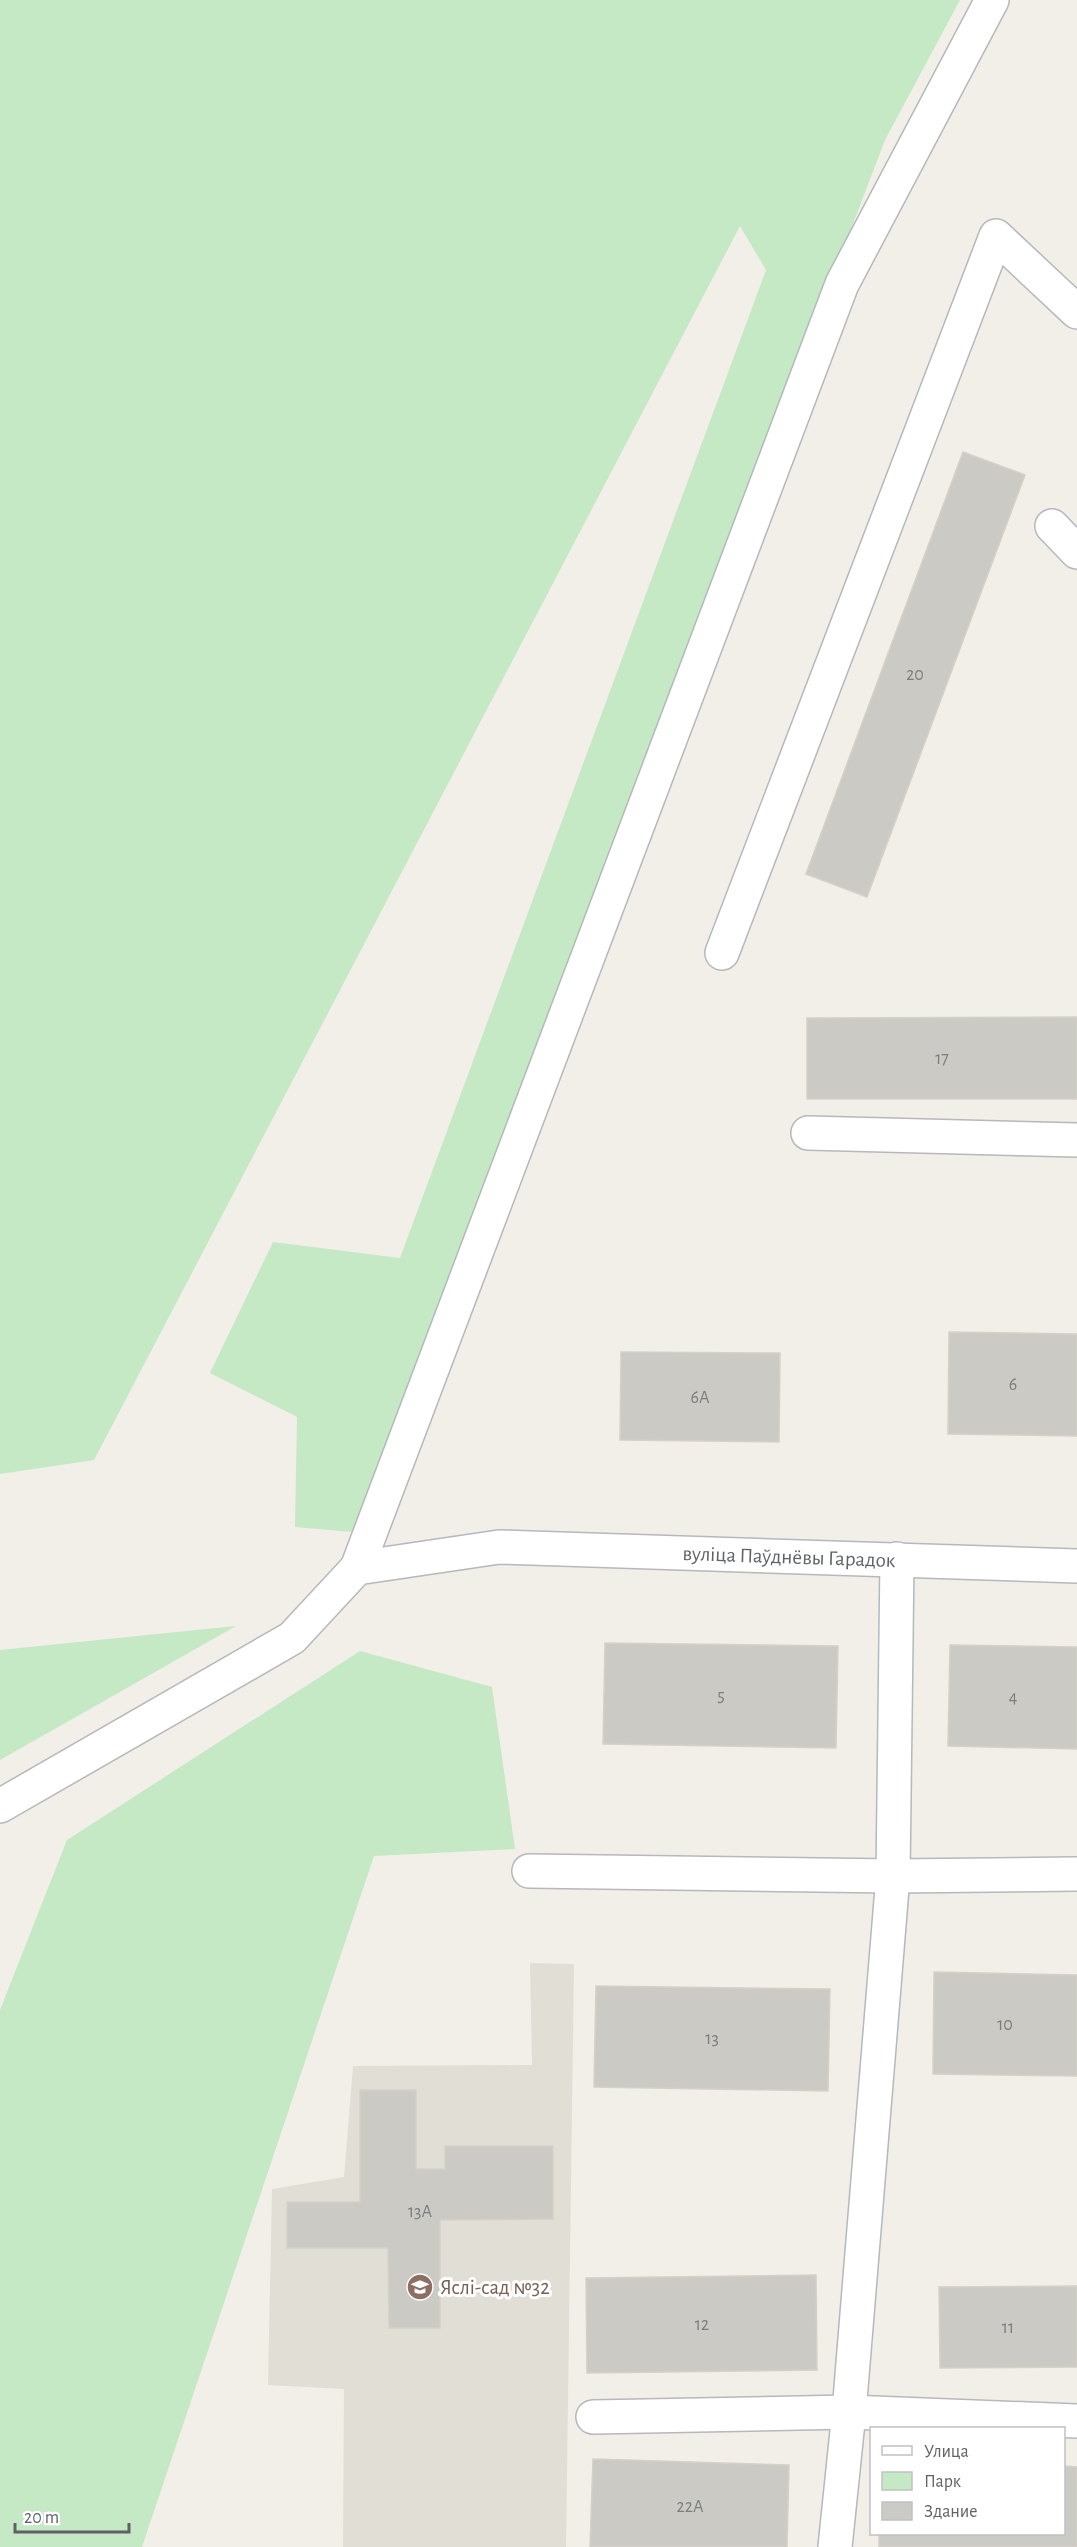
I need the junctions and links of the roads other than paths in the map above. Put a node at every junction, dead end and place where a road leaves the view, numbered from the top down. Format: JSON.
{"nodes":[{"id":1,"x":992,"y":0,"type":"edge"},
{"id":2,"x":1077,"y":312,"type":"edge"},
{"id":3,"x":1052,"y":526,"type":"dead end"},
{"id":4,"x":1077,"y":552,"type":"edge"},
{"id":5,"x":722,"y":953,"type":"dead end"},
{"id":6,"x":808,"y":1133,"type":"dead end"},
{"id":7,"x":1077,"y":1140,"type":"edge"},
{"id":8,"x":897,"y":1559,"type":"junction"},
{"id":9,"x":1077,"y":1566,"type":"edge"},
{"id":10,"x":357,"y":1568,"type":"junction"},
{"id":11,"x":0,"y":1806,"type":"edge"},
{"id":12,"x":529,"y":1871,"type":"dead end"},
{"id":13,"x":1077,"y":1874,"type":"edge"},
{"id":14,"x":893,"y":1876,"type":"junction"},
{"id":15,"x":849,"y":2412,"type":"junction"},
{"id":16,"x":593,"y":2417,"type":"dead end"},
{"id":17,"x":1077,"y":2421,"type":"edge"},
{"id":18,"x":835,"y":2547,"type":"edge"}],
"edges":[{"from":1,"to":10,"type":"street"},
{"from":2,"to":5,"type":"street"},
{"from":3,"to":4,"type":"street"},
{"from":6,"to":7,"type":"street"},
{"from":8,"to":9,"type":"street","name":"вуліца Паўднёвы Гарадок"},
{"from":8,"to":10,"type":"street","name":"вуліца Паўднёвы Гарадок"},
{"from":8,"to":14,"type":"street"},
{"from":10,"to":11,"type":"street"},
{"from":12,"to":14,"type":"street"},
{"from":13,"to":14,"type":"street"},
{"from":14,"to":15,"type":"street"},
{"from":15,"to":16,"type":"street"},
{"from":15,"to":17,"type":"street"},
{"from":15,"to":18,"type":"street"}]}
